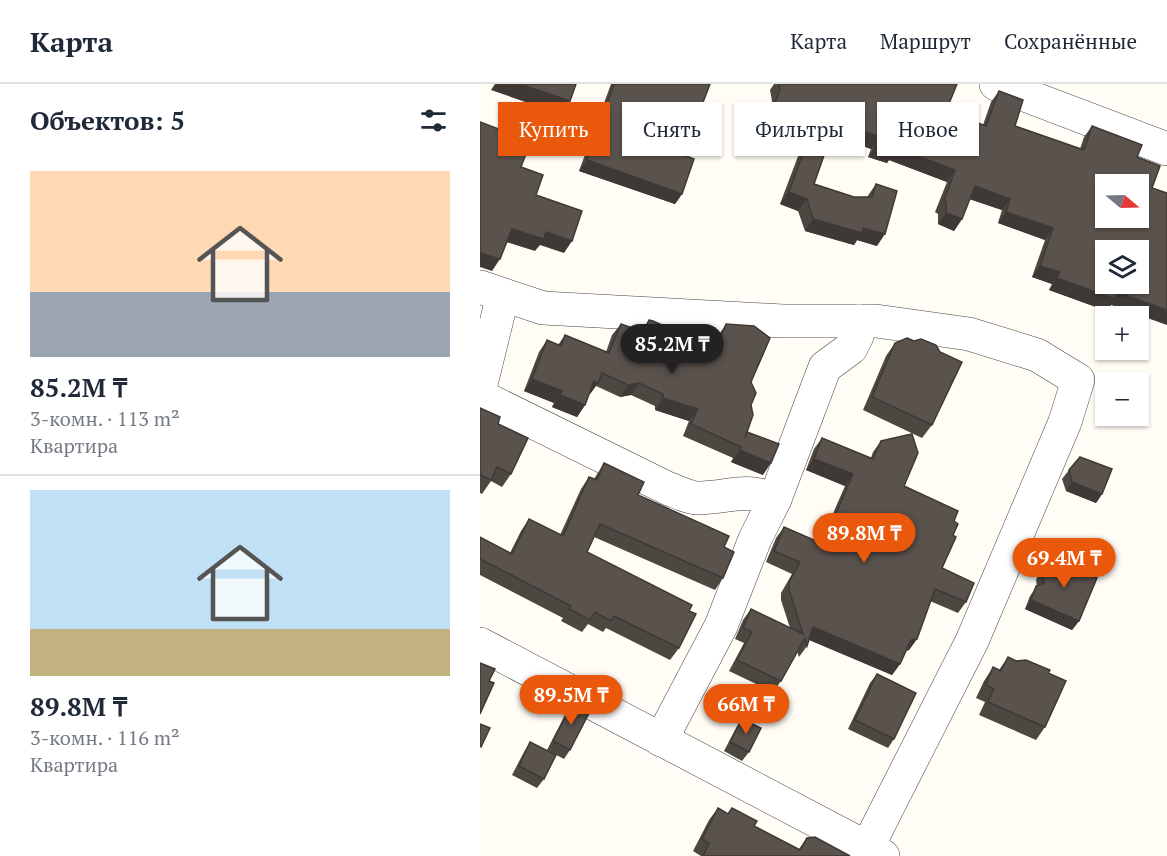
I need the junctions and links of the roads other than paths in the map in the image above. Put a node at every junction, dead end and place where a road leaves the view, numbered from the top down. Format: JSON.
{"nodes":[{"id":1,"x":996,"y":84,"type":"edge"},
{"id":2,"x":1167,"y":149,"type":"edge"},
{"id":3,"x":492,"y":291,"type":"edge"},
{"id":4,"x":859,"y":321,"type":"junction"},
{"id":5,"x":480,"y":388,"type":"edge"},
{"id":6,"x":480,"y":396,"type":"edge"},
{"id":7,"x":775,"y":499,"type":"junction"},
{"id":8,"x":480,"y":644,"type":"edge"},
{"id":9,"x":662,"y":740,"type":"junction"},
{"id":10,"x":875,"y":852,"type":"edge"}],
"edges":[{"from":1,"to":2,"type":"street"},
{"from":3,"to":4,"type":"street"},
{"from":3,"to":5,"type":"street"},
{"from":4,"to":7,"type":"street"},
{"from":4,"to":10,"type":"street"},
{"from":6,"to":7,"type":"street"},
{"from":7,"to":9,"type":"street"},
{"from":8,"to":9,"type":"street"},
{"from":9,"to":10,"type":"street"}]}
